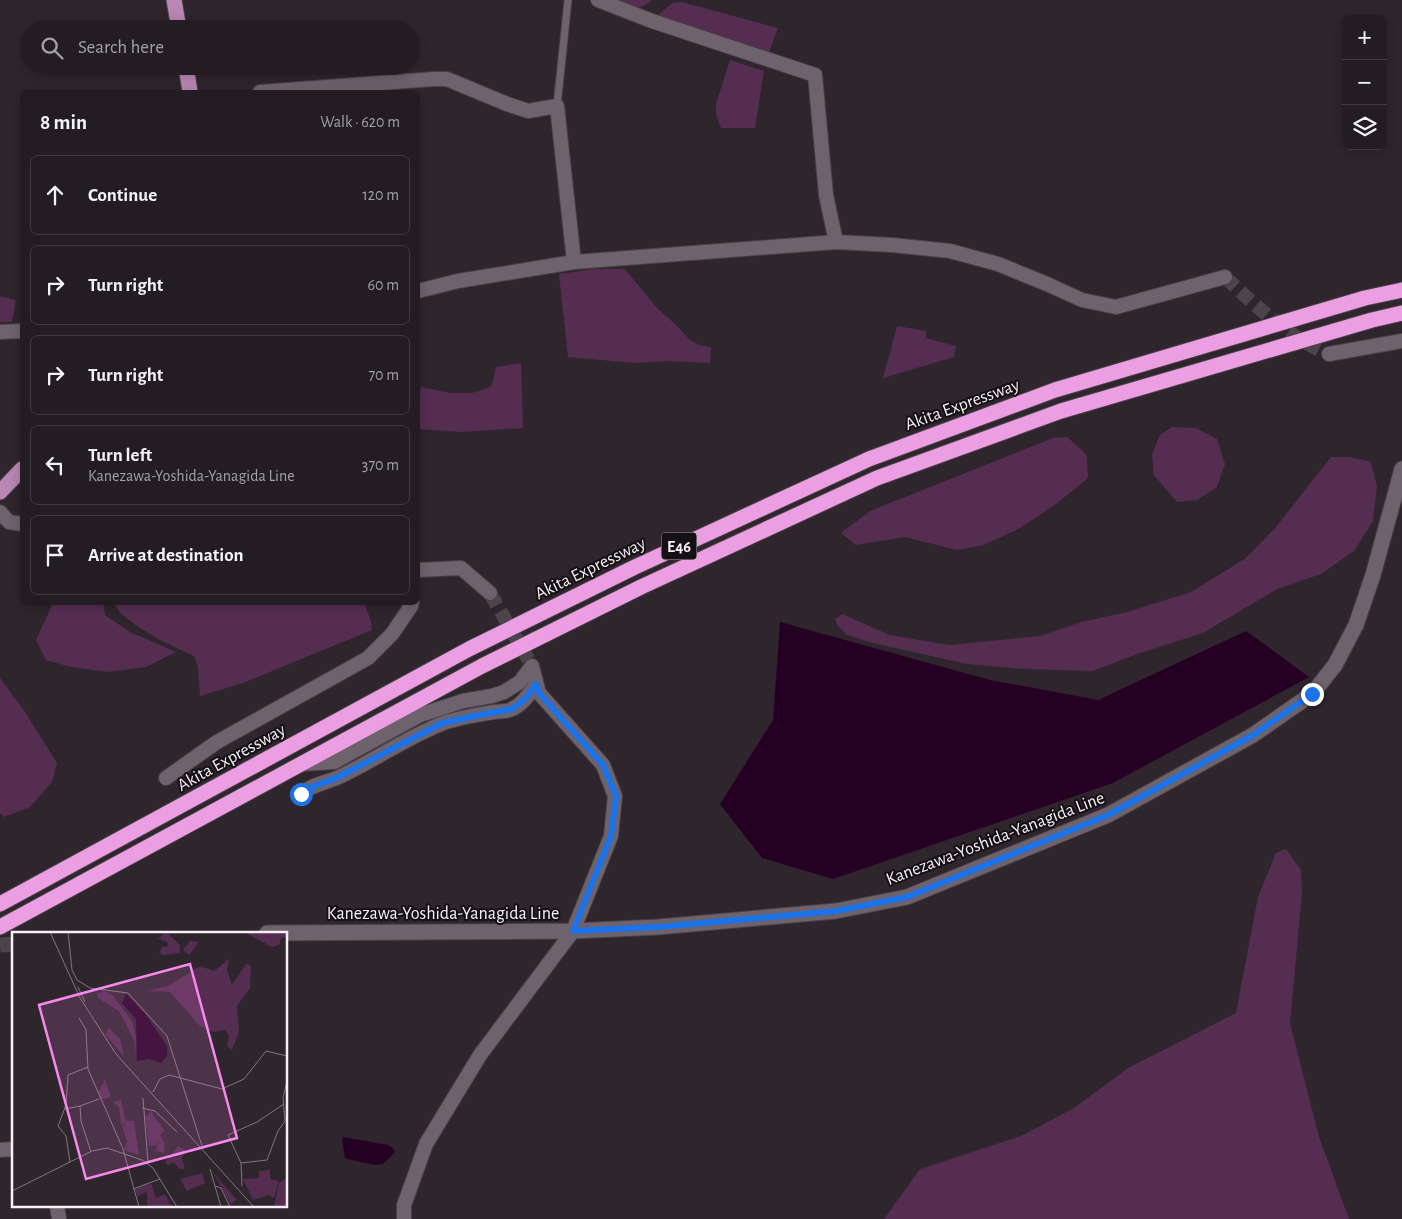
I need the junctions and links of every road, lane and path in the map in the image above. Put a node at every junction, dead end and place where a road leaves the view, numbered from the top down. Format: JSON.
{"nodes":[{"id":1,"x":174,"y":0,"type":"edge"},
{"id":2,"x":568,"y":0,"type":"edge"},
{"id":3,"x":600,"y":0,"type":"edge"},
{"id":4,"x":177,"y":20,"type":"edge"},
{"id":5,"x":187,"y":75,"type":"edge"},
{"id":6,"x":190,"y":90,"type":"edge"},
{"id":7,"x":287,"y":90,"type":"edge"},
{"id":8,"x":557,"y":106,"type":"junction"},
{"id":9,"x":836,"y":242,"type":"junction"},
{"id":10,"x":574,"y":262,"type":"junction"},
{"id":11,"x":1225,"y":277,"type":"dead end"},
{"id":12,"x":420,"y":290,"type":"edge"},
{"id":13,"x":1402,"y":290,"type":"edge"},
{"id":14,"x":1402,"y":312,"type":"edge"},
{"id":15,"x":20,"y":331,"type":"edge"},
{"id":16,"x":0,"y":332,"type":"edge"},
{"id":17,"x":1402,"y":341,"type":"edge"},
{"id":18,"x":1329,"y":354,"type":"tunnel mouth"},
{"id":19,"x":1402,"y":469,"type":"edge"},
{"id":20,"x":20,"y":472,"type":"edge"},
{"id":21,"x":0,"y":492,"type":"edge"},
{"id":22,"x":0,"y":512,"type":"edge"},
{"id":23,"x":20,"y":524,"type":"edge"},
{"id":24,"x":420,"y":572,"type":"edge"},
{"id":25,"x":490,"y":593,"type":"tunnel mouth"},
{"id":26,"x":412,"y":605,"type":"edge"},
{"id":27,"x":536,"y":684,"type":"junction"},
{"id":28,"x":301,"y":764,"type":"junction"},
{"id":29,"x":166,"y":778,"type":"dead end"},
{"id":30,"x":301,"y":794,"type":"dead end"},
{"id":31,"x":0,"y":904,"type":"edge"},
{"id":32,"x":0,"y":927,"type":"edge"},
{"id":33,"x":573,"y":931,"type":"junction"},
{"id":34,"x":288,"y":933,"type":"edge"},
{"id":35,"x":57,"y":1206,"type":"edge"},
{"id":36,"x":59,"y":1219,"type":"edge"},
{"id":37,"x":404,"y":1219,"type":"edge"}],
"edges":[{"from":1,"to":4,"type":"main road"},
{"from":2,"to":8,"type":"lane"},
{"from":3,"to":9,"type":"street"},
{"from":5,"to":6,"type":"main road"},
{"from":7,"to":8,"type":"street"},
{"from":8,"to":10,"type":"street"},
{"from":9,"to":10,"type":"street"},
{"from":9,"to":11,"type":"street"},
{"from":10,"to":12,"type":"street"},
{"from":13,"to":31,"type":"highway","name":"Akita Expressway","number":"E46"},
{"from":14,"to":28,"type":"highway","number":"E46"},
{"from":15,"to":16,"type":"street"},
{"from":17,"to":18,"type":"street"},
{"from":19,"to":33,"type":"main road","name":"Kanezawa-Yoshida-Yanagida Line"},
{"from":20,"to":21,"type":"main road"},
{"from":22,"to":23,"type":"street"},
{"from":24,"to":25,"type":"street"},
{"from":26,"to":29,"type":"street"},
{"from":27,"to":28,"type":"street"},
{"from":27,"to":30,"type":"street"},
{"from":27,"to":33,"type":"street"},
{"from":28,"to":32,"type":"highway","number":"E46"},
{"from":33,"to":34,"type":"main road","name":"Kanezawa-Yoshida-Yanagida Line"},
{"from":33,"to":37,"type":"street"},
{"from":35,"to":36,"type":"street"}]}
